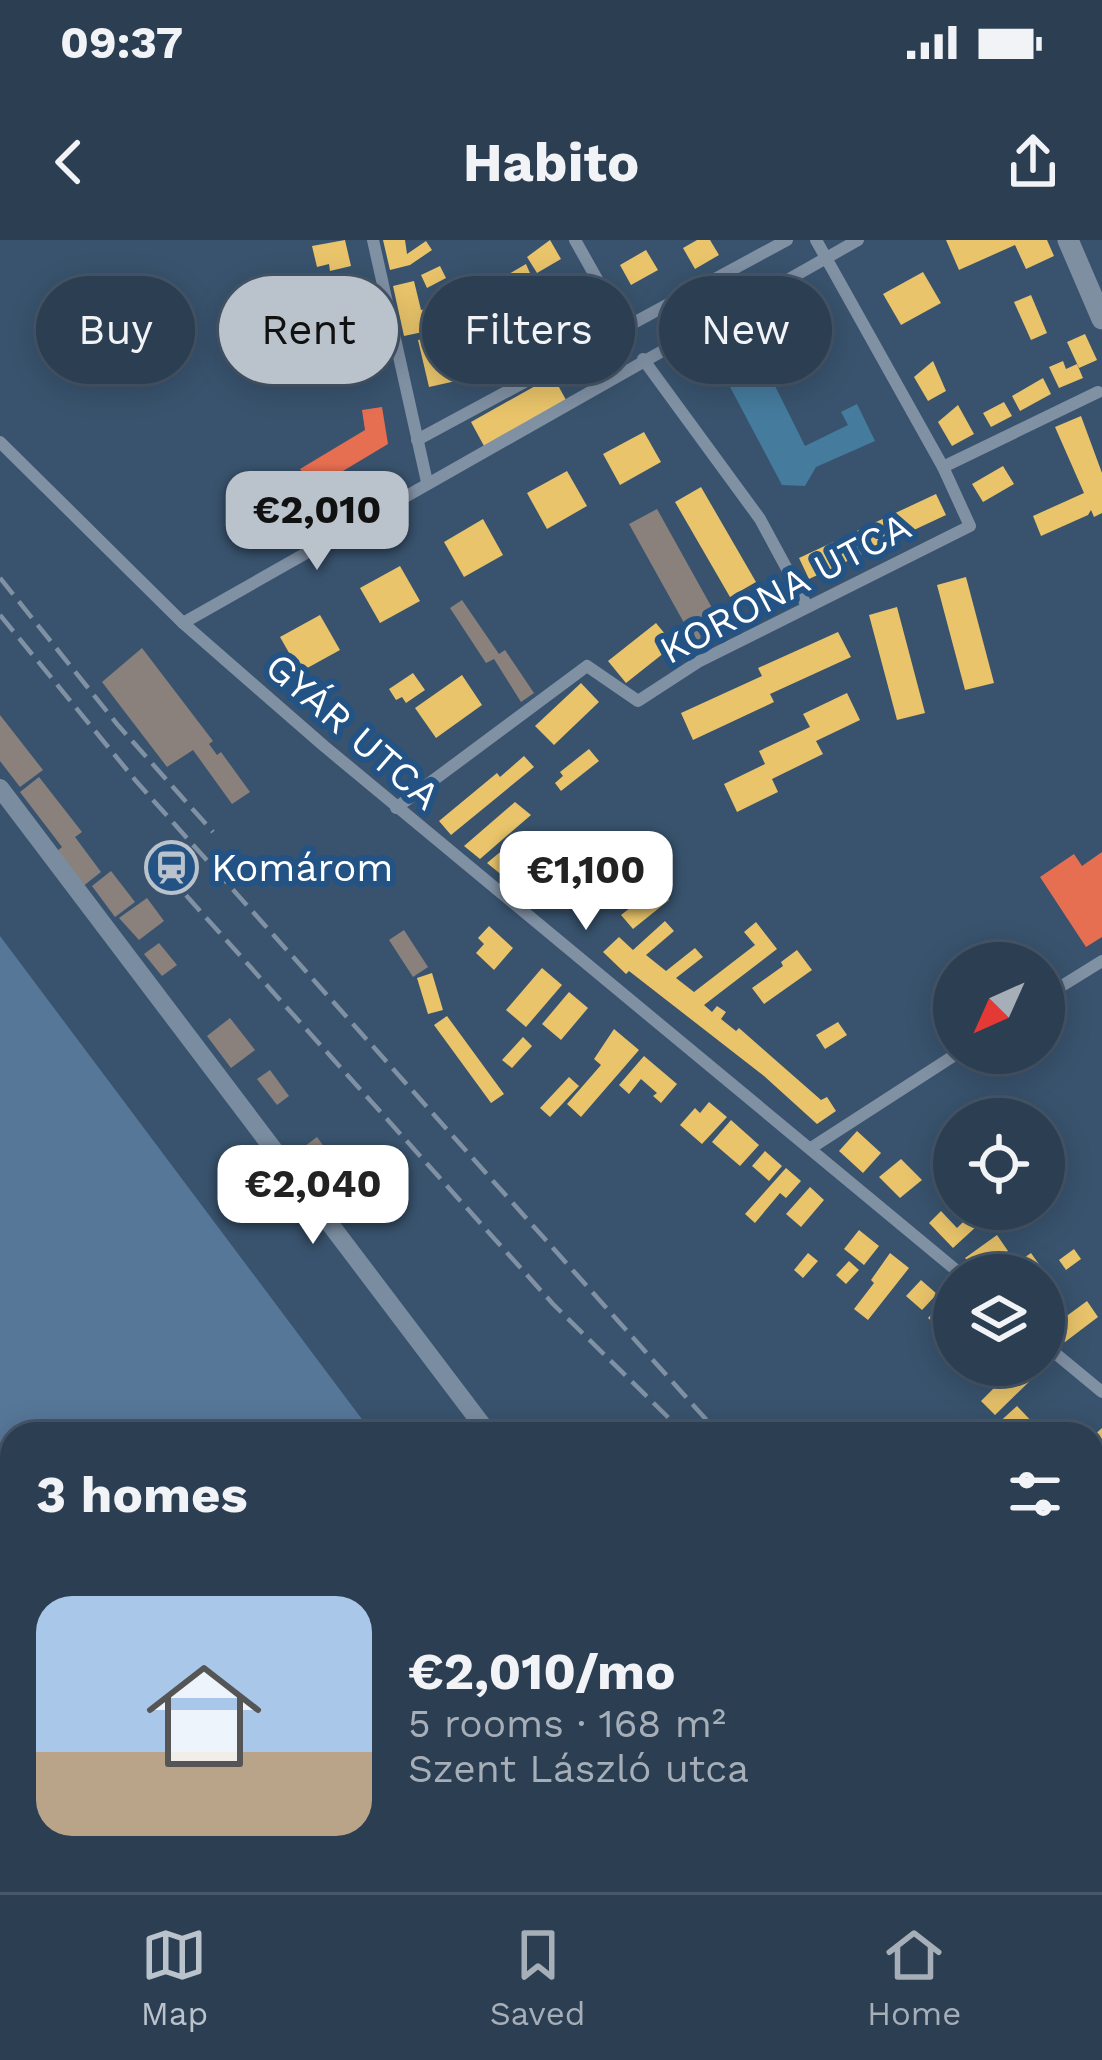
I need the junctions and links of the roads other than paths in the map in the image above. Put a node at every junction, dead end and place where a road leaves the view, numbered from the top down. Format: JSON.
{"nodes":[{"id":1,"x":374,"y":240,"type":"edge"},
{"id":2,"x":575,"y":240,"type":"edge"},
{"id":3,"x":787,"y":240,"type":"edge"},
{"id":4,"x":816,"y":240,"type":"edge"},
{"id":5,"x":858,"y":240,"type":"edge"},
{"id":6,"x":1068,"y":240,"type":"edge"},
{"id":7,"x":826,"y":258,"type":"junction"},
{"id":8,"x":595,"y":276,"type":"edge"},
{"id":9,"x":1102,"y":319,"type":"edge"},
{"id":10,"x":635,"y":323,"type":"edge"},
{"id":11,"x":643,"y":359,"type":"junction"},
{"id":12,"x":522,"y":384,"type":"edge"},
{"id":13,"x":1098,"y":392,"type":"dead end"},
{"id":14,"x":418,"y":440,"type":"junction"},
{"id":15,"x":0,"y":442,"type":"edge"},
{"id":16,"x":943,"y":466,"type":"junction"},
{"id":17,"x":427,"y":482,"type":"junction"},
{"id":18,"x":807,"y":606,"type":"junction"},
{"id":19,"x":183,"y":623,"type":"junction"},
{"id":20,"x":0,"y":788,"type":"edge"},
{"id":21,"x":396,"y":808,"type":"junction"},
{"id":22,"x":1102,"y":961,"type":"edge"},
{"id":23,"x":1065,"y":984,"type":"edge"},
{"id":24,"x":933,"y":1069,"type":"edge"},
{"id":25,"x":812,"y":1148,"type":"junction"},
{"id":26,"x":937,"y":1254,"type":"edge"},
{"id":27,"x":1065,"y":1361,"type":"edge"},
{"id":28,"x":1102,"y":1392,"type":"edge"},
{"id":29,"x":480,"y":1422,"type":"edge"}],
"edges":[{"from":1,"to":14,"type":"street"},
{"from":2,"to":8,"type":"street"},
{"from":3,"to":10,"type":"street"},
{"from":4,"to":7,"type":"street"},
{"from":5,"to":7,"type":"street"},
{"from":6,"to":9,"type":"main road"},
{"from":7,"to":11,"type":"street"},
{"from":7,"to":16,"type":"street"},
{"from":11,"to":17,"type":"street"},
{"from":11,"to":18,"type":"street"},
{"from":12,"to":14,"type":"street"},
{"from":13,"to":16,"type":"street"},
{"from":14,"to":17,"type":"street"},
{"from":15,"to":19,"type":"street","name":"GYÁR UTCA"},
{"from":16,"to":18,"type":"street","name":"KORONA UTCA"},
{"from":17,"to":19,"type":"street"},
{"from":18,"to":21,"type":"street","name":"KORONA UTCA"},
{"from":19,"to":21,"type":"street","name":"GYÁR UTCA"},
{"from":20,"to":29,"type":"street"},
{"from":21,"to":25,"type":"street","name":"GYÁR UTCA"},
{"from":22,"to":23,"type":"street"},
{"from":24,"to":25,"type":"street"},
{"from":25,"to":26,"type":"street","name":"GYÁR UTCA"},
{"from":27,"to":28,"type":"street"}]}
